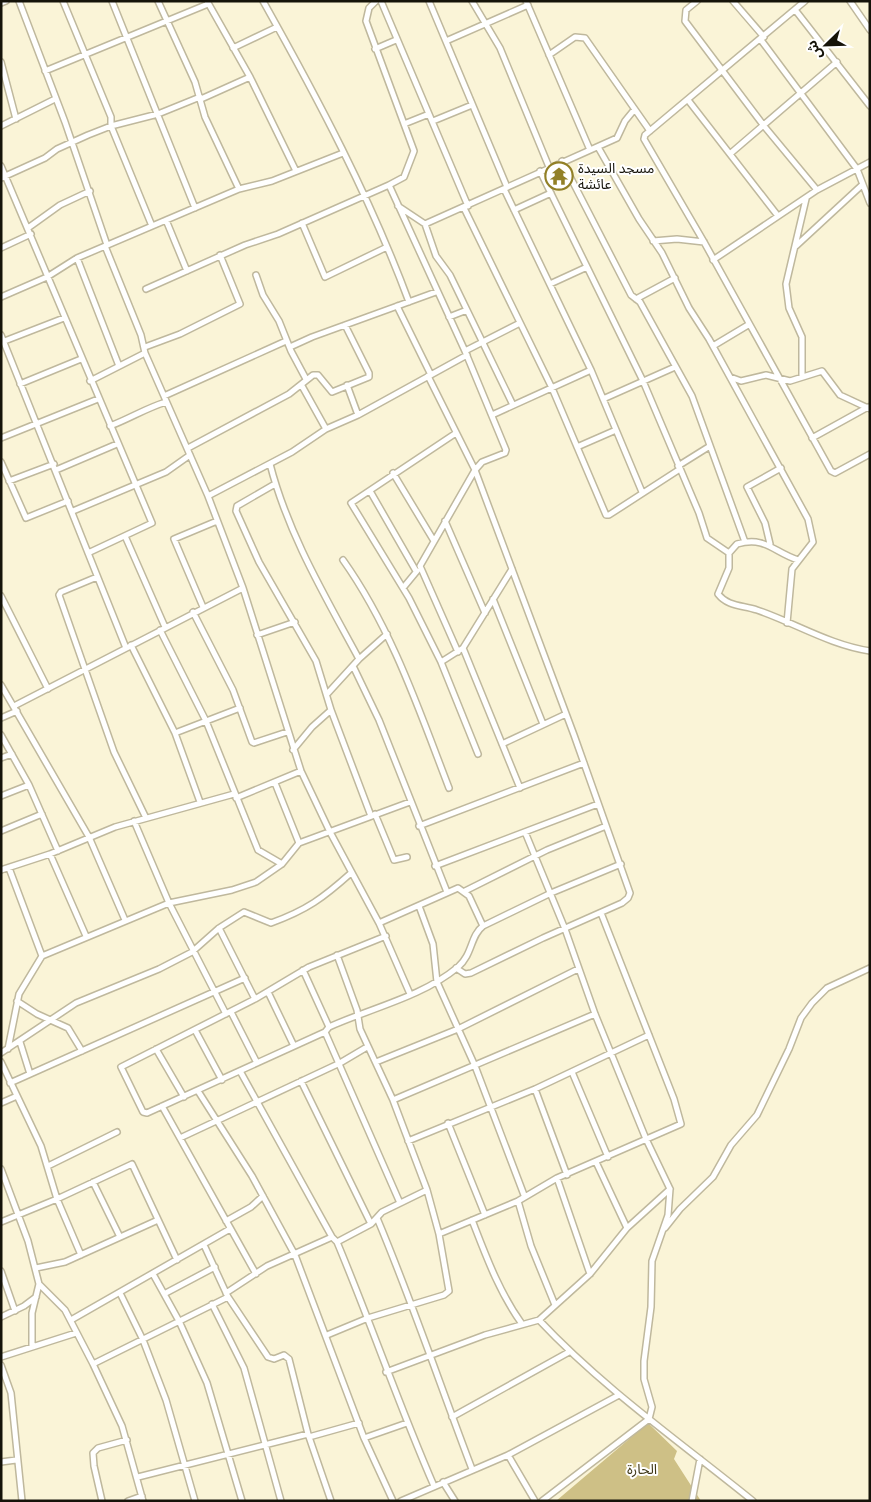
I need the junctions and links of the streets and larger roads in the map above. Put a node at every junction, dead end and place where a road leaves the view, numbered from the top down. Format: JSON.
{"nodes":[{"id":1,"x":6,"y":1,"type":"edge"},
{"id":2,"x":19,"y":1,"type":"edge"},
{"id":3,"x":63,"y":1,"type":"edge"},
{"id":4,"x":112,"y":1,"type":"edge"},
{"id":5,"x":158,"y":1,"type":"edge"},
{"id":6,"x":263,"y":1,"type":"edge"},
{"id":7,"x":376,"y":1,"type":"edge"},
{"id":8,"x":381,"y":1,"type":"edge"},
{"id":9,"x":428,"y":1,"type":"edge"},
{"id":10,"x":472,"y":1,"type":"edge"},
{"id":11,"x":696,"y":1,"type":"edge"},
{"id":12,"x":734,"y":1,"type":"edge"},
{"id":13,"x":850,"y":1,"type":"edge"},
{"id":14,"x":207,"y":2,"type":"edge"},
{"id":15,"x":527,"y":3,"type":"edge"},
{"id":16,"x":801,"y":3,"type":"edge"},
{"id":17,"x":1,"y":4,"type":"edge"},
{"id":18,"x":796,"y":11,"type":"junction"},
{"id":19,"x":167,"y":22,"type":"junction"},
{"id":20,"x":487,"y":24,"type":"junction"},
{"id":21,"x":277,"y":26,"type":"junction"},
{"id":22,"x":870,"y":30,"type":"edge"},
{"id":23,"x":128,"y":39,"type":"junction"},
{"id":24,"x":762,"y":39,"type":"junction"},
{"id":25,"x":396,"y":40,"type":"junction"},
{"id":26,"x":446,"y":41,"type":"junction"},
{"id":27,"x":234,"y":48,"type":"junction"},
{"id":28,"x":375,"y":49,"type":"junction"},
{"id":29,"x":550,"y":55,"type":"junction"},
{"id":30,"x":86,"y":56,"type":"junction"},
{"id":31,"x":1,"y":62,"type":"edge"},
{"id":32,"x":837,"y":62,"type":"junction"},
{"id":33,"x":45,"y":71,"type":"junction"},
{"id":34,"x":724,"y":71,"type":"junction"},
{"id":35,"x":250,"y":77,"type":"junction"},
{"id":36,"x":801,"y":93,"type":"junction"},
{"id":37,"x":200,"y":98,"type":"junction"},
{"id":38,"x":55,"y":99,"type":"junction"},
{"id":39,"x":688,"y":100,"type":"junction"},
{"id":40,"x":472,"y":105,"type":"junction"},
{"id":41,"x":870,"y":106,"type":"edge"},
{"id":42,"x":634,"y":110,"type":"junction"},
{"id":43,"x":158,"y":114,"type":"junction"},
{"id":44,"x":429,"y":114,"type":"junction"},
{"id":45,"x":16,"y":119,"type":"junction"},
{"id":46,"x":433,"y":121,"type":"junction"},
{"id":47,"x":404,"y":124,"type":"junction"},
{"id":48,"x":1,"y":126,"type":"edge"},
{"id":49,"x":112,"y":126,"type":"junction"},
{"id":50,"x":764,"y":126,"type":"junction"},
{"id":51,"x":650,"y":131,"type":"junction"},
{"id":52,"x":71,"y":143,"type":"junction"},
{"id":53,"x":598,"y":147,"type":"junction"},
{"id":54,"x":590,"y":150,"type":"junction"},
{"id":55,"x":343,"y":153,"type":"junction"},
{"id":56,"x":731,"y":153,"type":"junction"},
{"id":57,"x":562,"y":161,"type":"junction"},
{"id":58,"x":870,"y":162,"type":"edge"},
{"id":59,"x":1,"y":166,"type":"edge"},
{"id":60,"x":549,"y":167,"type":"junction"},
{"id":61,"x":857,"y":169,"type":"junction"},
{"id":62,"x":296,"y":171,"type":"junction"},
{"id":63,"x":540,"y":171,"type":"junction"},
{"id":64,"x":3,"y":177,"type":"edge"},
{"id":65,"x":389,"y":185,"type":"junction"},
{"id":66,"x":862,"y":186,"type":"junction"},
{"id":67,"x":506,"y":188,"type":"junction"},
{"id":68,"x":239,"y":189,"type":"junction"},
{"id":69,"x":817,"y":190,"type":"junction"},
{"id":70,"x":90,"y":192,"type":"junction"},
{"id":71,"x":551,"y":193,"type":"junction"},
{"id":72,"x":365,"y":196,"type":"junction"},
{"id":73,"x":806,"y":199,"type":"junction"},
{"id":74,"x":870,"y":203,"type":"edge"},
{"id":75,"x":398,"y":206,"type":"junction"},
{"id":76,"x":466,"y":207,"type":"junction"},
{"id":77,"x":195,"y":208,"type":"junction"},
{"id":78,"x":514,"y":210,"type":"junction"},
{"id":79,"x":778,"y":216,"type":"junction"},
{"id":80,"x":166,"y":220,"type":"junction"},
{"id":81,"x":302,"y":223,"type":"junction"},
{"id":82,"x":425,"y":224,"type":"junction"},
{"id":83,"x":152,"y":226,"type":"junction"},
{"id":84,"x":30,"y":231,"type":"junction"},
{"id":85,"x":653,"y":241,"type":"junction"},
{"id":86,"x":704,"y":242,"type":"junction"},
{"id":87,"x":106,"y":245,"type":"junction"},
{"id":88,"x":796,"y":246,"type":"junction"},
{"id":89,"x":387,"y":247,"type":"junction"},
{"id":90,"x":1,"y":248,"type":"edge"},
{"id":91,"x":220,"y":256,"type":"junction"},
{"id":92,"x":77,"y":258,"type":"junction"},
{"id":93,"x":713,"y":260,"type":"junction"},
{"id":94,"x":587,"y":267,"type":"junction"},
{"id":95,"x":187,"y":271,"type":"junction"},
{"id":96,"x":256,"y":275,"type":"dead end"},
{"id":97,"x":47,"y":276,"type":"junction"},
{"id":98,"x":675,"y":278,"type":"junction"},
{"id":99,"x":550,"y":284,"type":"junction"},
{"id":100,"x":146,"y":289,"type":"dead end"},
{"id":101,"x":436,"y":292,"type":"junction"},
{"id":102,"x":1,"y":297,"type":"edge"},
{"id":103,"x":636,"y":299,"type":"junction"},
{"id":104,"x":409,"y":302,"type":"junction"},
{"id":105,"x":397,"y":306,"type":"junction"},
{"id":106,"x":467,"y":310,"type":"junction"},
{"id":107,"x":64,"y":318,"type":"junction"},
{"id":108,"x":449,"y":318,"type":"junction"},
{"id":109,"x":520,"y":323,"type":"junction"},
{"id":110,"x":345,"y":325,"type":"junction"},
{"id":111,"x":748,"y":325,"type":"junction"},
{"id":112,"x":1,"y":336,"type":"edge"},
{"id":113,"x":286,"y":341,"type":"junction"},
{"id":114,"x":3,"y":342,"type":"edge"},
{"id":115,"x":483,"y":342,"type":"junction"},
{"id":116,"x":713,"y":346,"type":"junction"},
{"id":117,"x":290,"y":347,"type":"junction"},
{"id":118,"x":145,"y":350,"type":"junction"},
{"id":119,"x":466,"y":353,"type":"junction"},
{"id":120,"x":81,"y":358,"type":"junction"},
{"id":121,"x":119,"y":366,"type":"junction"},
{"id":122,"x":675,"y":367,"type":"junction"},
{"id":123,"x":591,"y":370,"type":"junction"},
{"id":124,"x":430,"y":376,"type":"junction"},
{"id":125,"x":730,"y":377,"type":"junction"},
{"id":126,"x":802,"y":377,"type":"junction"},
{"id":127,"x":306,"y":379,"type":"junction"},
{"id":128,"x":778,"y":379,"type":"junction"},
{"id":129,"x":90,"y":380,"type":"junction"},
{"id":130,"x":643,"y":381,"type":"junction"},
{"id":131,"x":20,"y":384,"type":"junction"},
{"id":132,"x":346,"y":385,"type":"junction"},
{"id":133,"x":302,"y":386,"type":"junction"},
{"id":134,"x":552,"y":388,"type":"junction"},
{"id":135,"x":165,"y":399,"type":"junction"},
{"id":136,"x":602,"y":399,"type":"junction"},
{"id":137,"x":98,"y":400,"type":"junction"},
{"id":138,"x":513,"y":405,"type":"junction"},
{"id":139,"x":869,"y":408,"type":"edge"},
{"id":140,"x":358,"y":415,"type":"junction"},
{"id":141,"x":492,"y":415,"type":"junction"},
{"id":142,"x":38,"y":424,"type":"junction"},
{"id":143,"x":110,"y":426,"type":"junction"},
{"id":144,"x":326,"y":429,"type":"junction"},
{"id":145,"x":616,"y":430,"type":"junction"},
{"id":146,"x":456,"y":433,"type":"junction"},
{"id":147,"x":1,"y":438,"type":"edge"},
{"id":148,"x":812,"y":438,"type":"junction"},
{"id":149,"x":117,"y":444,"type":"junction"},
{"id":150,"x":710,"y":446,"type":"junction"},
{"id":151,"x":577,"y":447,"type":"junction"},
{"id":152,"x":188,"y":448,"type":"junction"},
{"id":153,"x":870,"y":454,"type":"edge"},
{"id":154,"x":190,"y":455,"type":"junction"},
{"id":155,"x":1,"y":462,"type":"edge"},
{"id":156,"x":54,"y":464,"type":"junction"},
{"id":157,"x":270,"y":464,"type":"junction"},
{"id":158,"x":679,"y":468,"type":"junction"},
{"id":159,"x":780,"y":468,"type":"junction"},
{"id":160,"x":56,"y":470,"type":"junction"},
{"id":161,"x":475,"y":470,"type":"junction"},
{"id":162,"x":393,"y":473,"type":"junction"},
{"id":163,"x":10,"y":481,"type":"junction"},
{"id":164,"x":275,"y":484,"type":"junction"},
{"id":165,"x":136,"y":485,"type":"junction"},
{"id":166,"x":370,"y":491,"type":"junction"},
{"id":167,"x":642,"y":492,"type":"junction"},
{"id":168,"x":208,"y":496,"type":"junction"},
{"id":169,"x":68,"y":501,"type":"junction"},
{"id":170,"x":73,"y":512,"type":"junction"},
{"id":171,"x":217,"y":520,"type":"junction"},
{"id":172,"x":445,"y":521,"type":"junction"},
{"id":173,"x":125,"y":536,"type":"junction"},
{"id":174,"x":434,"y":541,"type":"junction"},
{"id":175,"x":745,"y":542,"type":"junction"},
{"id":176,"x":770,"y":544,"type":"junction"},
{"id":177,"x":88,"y":553,"type":"junction"},
{"id":178,"x":729,"y":553,"type":"junction"},
{"id":179,"x":343,"y":560,"type":"dead end"},
{"id":180,"x":798,"y":560,"type":"junction"},
{"id":181,"x":420,"y":566,"type":"junction"},
{"id":182,"x":512,"y":569,"type":"junction"},
{"id":183,"x":416,"y":571,"type":"junction"},
{"id":184,"x":97,"y":577,"type":"junction"},
{"id":185,"x":243,"y":588,"type":"junction"},
{"id":186,"x":403,"y":588,"type":"junction"},
{"id":187,"x":1,"y":596,"type":"edge"},
{"id":188,"x":493,"y":599,"type":"junction"},
{"id":189,"x":203,"y":607,"type":"junction"},
{"id":190,"x":194,"y":612,"type":"junction"},
{"id":191,"x":484,"y":613,"type":"junction"},
{"id":192,"x":295,"y":622,"type":"junction"},
{"id":193,"x":787,"y":623,"type":"junction"},
{"id":194,"x":162,"y":629,"type":"junction"},
{"id":195,"x":387,"y":634,"type":"junction"},
{"id":196,"x":257,"y":635,"type":"junction"},
{"id":197,"x":128,"y":646,"type":"junction"},
{"id":198,"x":463,"y":648,"type":"junction"},
{"id":199,"x":870,"y":651,"type":"edge"},
{"id":200,"x":458,"y":652,"type":"junction"},
{"id":201,"x":359,"y":659,"type":"junction"},
{"id":202,"x":441,"y":662,"type":"junction"},
{"id":203,"x":353,"y":666,"type":"junction"},
{"id":204,"x":86,"y":668,"type":"junction"},
{"id":205,"x":1,"y":685,"type":"edge"},
{"id":206,"x":48,"y":689,"type":"junction"},
{"id":207,"x":328,"y":693,"type":"junction"},
{"id":208,"x":240,"y":708,"type":"junction"},
{"id":209,"x":16,"y":709,"type":"junction"},
{"id":210,"x":332,"y":710,"type":"junction"},
{"id":211,"x":566,"y":714,"type":"junction"},
{"id":212,"x":1,"y":718,"type":"edge"},
{"id":213,"x":206,"y":721,"type":"junction"},
{"id":214,"x":543,"y":724,"type":"junction"},
{"id":215,"x":287,"y":732,"type":"junction"},
{"id":216,"x":175,"y":734,"type":"junction"},
{"id":217,"x":1,"y":735,"type":"edge"},
{"id":218,"x":502,"y":744,"type":"junction"},
{"id":219,"x":293,"y":750,"type":"junction"},
{"id":220,"x":12,"y":754,"type":"junction"},
{"id":221,"x":478,"y":754,"type":"dead end"},
{"id":222,"x":1,"y":758,"type":"edge"},
{"id":223,"x":584,"y":763,"type":"junction"},
{"id":224,"x":301,"y":771,"type":"junction"},
{"id":225,"x":275,"y":783,"type":"junction"},
{"id":226,"x":29,"y":785,"type":"junction"},
{"id":227,"x":449,"y":788,"type":"dead end"},
{"id":228,"x":520,"y":788,"type":"junction"},
{"id":229,"x":1,"y":796,"type":"edge"},
{"id":230,"x":235,"y":796,"type":"junction"},
{"id":231,"x":200,"y":802,"type":"junction"},
{"id":232,"x":410,"y":802,"type":"junction"},
{"id":233,"x":598,"y":804,"type":"junction"},
{"id":234,"x":42,"y":814,"type":"junction"},
{"id":235,"x":373,"y":815,"type":"junction"},
{"id":236,"x":146,"y":818,"type":"junction"},
{"id":237,"x":134,"y":821,"type":"junction"},
{"id":238,"x":420,"y":826,"type":"junction"},
{"id":239,"x":606,"y":826,"type":"junction"},
{"id":240,"x":1,"y":831,"type":"edge"},
{"id":241,"x":330,"y":832,"type":"junction"},
{"id":242,"x":525,"y":832,"type":"junction"},
{"id":243,"x":89,"y":837,"type":"junction"},
{"id":244,"x":300,"y":843,"type":"junction"},
{"id":245,"x":58,"y":851,"type":"junction"},
{"id":246,"x":50,"y":854,"type":"junction"},
{"id":247,"x":535,"y":856,"type":"junction"},
{"id":248,"x":408,"y":857,"type":"dead end"},
{"id":249,"x":282,"y":864,"type":"junction"},
{"id":250,"x":620,"y":864,"type":"junction"},
{"id":251,"x":435,"y":866,"type":"junction"},
{"id":252,"x":9,"y":868,"type":"junction"},
{"id":253,"x":1,"y":870,"type":"edge"},
{"id":254,"x":351,"y":873,"type":"junction"},
{"id":255,"x":465,"y":891,"type":"junction"},
{"id":256,"x":446,"y":892,"type":"junction"},
{"id":257,"x":552,"y":893,"type":"junction"},
{"id":258,"x":169,"y":903,"type":"junction"},
{"id":259,"x":418,"y":906,"type":"junction"},
{"id":260,"x":601,"y":913,"type":"junction"},
{"id":261,"x":125,"y":920,"type":"junction"},
{"id":262,"x":379,"y":923,"type":"junction"},
{"id":263,"x":483,"y":926,"type":"junction"},
{"id":264,"x":220,"y":928,"type":"junction"},
{"id":265,"x":566,"y":929,"type":"junction"},
{"id":266,"x":86,"y":936,"type":"junction"},
{"id":267,"x":386,"y":936,"type":"junction"},
{"id":268,"x":192,"y":952,"type":"junction"},
{"id":269,"x":337,"y":955,"type":"junction"},
{"id":270,"x":42,"y":956,"type":"junction"},
{"id":271,"x":456,"y":968,"type":"junction"},
{"id":272,"x":870,"y":968,"type":"edge"},
{"id":273,"x":303,"y":970,"type":"junction"},
{"id":274,"x":578,"y":970,"type":"junction"},
{"id":275,"x":245,"y":978,"type":"junction"},
{"id":276,"x":437,"y":982,"type":"junction"},
{"id":277,"x":215,"y":992,"type":"junction"},
{"id":278,"x":268,"y":992,"type":"junction"},
{"id":279,"x":410,"y":994,"type":"junction"},
{"id":280,"x":255,"y":1000,"type":"junction"},
{"id":281,"x":17,"y":1001,"type":"junction"},
{"id":282,"x":229,"y":1013,"type":"junction"},
{"id":283,"x":595,"y":1014,"type":"junction"},
{"id":284,"x":356,"y":1015,"type":"junction"},
{"id":285,"x":50,"y":1020,"type":"junction"},
{"id":286,"x":458,"y":1029,"type":"junction"},
{"id":287,"x":195,"y":1030,"type":"junction"},
{"id":288,"x":327,"y":1030,"type":"junction"},
{"id":289,"x":649,"y":1035,"type":"junction"},
{"id":290,"x":20,"y":1042,"type":"junction"},
{"id":291,"x":294,"y":1046,"type":"junction"},
{"id":292,"x":367,"y":1047,"type":"junction"},
{"id":293,"x":156,"y":1048,"type":"junction"},
{"id":294,"x":8,"y":1049,"type":"junction"},
{"id":295,"x":82,"y":1051,"type":"junction"},
{"id":296,"x":1,"y":1053,"type":"edge"},
{"id":297,"x":611,"y":1053,"type":"junction"},
{"id":298,"x":1,"y":1062,"type":"edge"},
{"id":299,"x":376,"y":1062,"type":"junction"},
{"id":300,"x":257,"y":1063,"type":"junction"},
{"id":301,"x":340,"y":1063,"type":"junction"},
{"id":302,"x":475,"y":1066,"type":"junction"},
{"id":303,"x":240,"y":1071,"type":"junction"},
{"id":304,"x":572,"y":1072,"type":"junction"},
{"id":305,"x":30,"y":1074,"type":"junction"},
{"id":306,"x":222,"y":1080,"type":"junction"},
{"id":307,"x":301,"y":1081,"type":"junction"},
{"id":308,"x":10,"y":1083,"type":"junction"},
{"id":309,"x":535,"y":1089,"type":"junction"},
{"id":310,"x":198,"y":1091,"type":"junction"},
{"id":311,"x":17,"y":1096,"type":"junction"},
{"id":312,"x":184,"y":1097,"type":"junction"},
{"id":313,"x":393,"y":1100,"type":"junction"},
{"id":314,"x":255,"y":1102,"type":"junction"},
{"id":315,"x":1,"y":1103,"type":"edge"},
{"id":316,"x":162,"y":1106,"type":"junction"},
{"id":317,"x":491,"y":1106,"type":"junction"},
{"id":318,"x":216,"y":1121,"type":"junction"},
{"id":319,"x":448,"y":1123,"type":"junction"},
{"id":320,"x":117,"y":1132,"type":"dead end"},
{"id":321,"x":180,"y":1138,"type":"junction"},
{"id":322,"x":646,"y":1139,"type":"junction"},
{"id":323,"x":408,"y":1141,"type":"junction"},
{"id":324,"x":608,"y":1157,"type":"junction"},
{"id":325,"x":596,"y":1162,"type":"junction"},
{"id":326,"x":48,"y":1166,"type":"junction"},
{"id":327,"x":1,"y":1169,"type":"edge"},
{"id":328,"x":567,"y":1175,"type":"junction"},
{"id":329,"x":3,"y":1176,"type":"edge"},
{"id":330,"x":557,"y":1178,"type":"junction"},
{"id":331,"x":93,"y":1182,"type":"junction"},
{"id":332,"x":427,"y":1190,"type":"junction"},
{"id":333,"x":670,"y":1190,"type":"junction"},
{"id":334,"x":524,"y":1195,"type":"junction"},
{"id":335,"x":263,"y":1196,"type":"junction"},
{"id":336,"x":58,"y":1199,"type":"junction"},
{"id":337,"x":518,"y":1201,"type":"junction"},
{"id":338,"x":400,"y":1203,"type":"junction"},
{"id":339,"x":19,"y":1215,"type":"junction"},
{"id":340,"x":485,"y":1215,"type":"junction"},
{"id":341,"x":377,"y":1218,"type":"junction"},
{"id":342,"x":158,"y":1220,"type":"junction"},
{"id":343,"x":472,"y":1220,"type":"junction"},
{"id":344,"x":226,"y":1221,"type":"junction"},
{"id":345,"x":1,"y":1222,"type":"edge"},
{"id":346,"x":371,"y":1224,"type":"junction"},
{"id":347,"x":627,"y":1228,"type":"junction"},
{"id":348,"x":230,"y":1229,"type":"junction"},
{"id":349,"x":664,"y":1230,"type":"junction"},
{"id":350,"x":439,"y":1234,"type":"junction"},
{"id":351,"x":332,"y":1237,"type":"junction"},
{"id":352,"x":120,"y":1238,"type":"junction"},
{"id":353,"x":337,"y":1242,"type":"junction"},
{"id":354,"x":204,"y":1246,"type":"junction"},
{"id":355,"x":81,"y":1255,"type":"junction"},
{"id":356,"x":295,"y":1255,"type":"junction"},
{"id":357,"x":177,"y":1260,"type":"junction"},
{"id":358,"x":215,"y":1267,"type":"junction"},
{"id":359,"x":36,"y":1268,"type":"junction"},
{"id":360,"x":1,"y":1271,"type":"edge"},
{"id":361,"x":153,"y":1274,"type":"junction"},
{"id":362,"x":256,"y":1274,"type":"junction"},
{"id":363,"x":590,"y":1274,"type":"junction"},
{"id":364,"x":38,"y":1284,"type":"junction"},
{"id":365,"x":120,"y":1293,"type":"junction"},
{"id":366,"x":164,"y":1294,"type":"junction"},
{"id":367,"x":227,"y":1295,"type":"junction"},
{"id":368,"x":36,"y":1297,"type":"junction"},
{"id":369,"x":212,"y":1304,"type":"junction"},
{"id":370,"x":413,"y":1305,"type":"junction"},
{"id":371,"x":555,"y":1305,"type":"junction"},
{"id":372,"x":15,"y":1312,"type":"junction"},
{"id":373,"x":1,"y":1317,"type":"edge"},
{"id":374,"x":368,"y":1318,"type":"junction"},
{"id":375,"x":71,"y":1320,"type":"junction"},
{"id":376,"x":539,"y":1320,"type":"junction"},
{"id":377,"x":179,"y":1321,"type":"junction"},
{"id":378,"x":522,"y":1324,"type":"junction"},
{"id":379,"x":76,"y":1333,"type":"junction"},
{"id":380,"x":327,"y":1335,"type":"junction"},
{"id":381,"x":143,"y":1340,"type":"junction"},
{"id":382,"x":32,"y":1346,"type":"junction"},
{"id":383,"x":569,"y":1352,"type":"junction"},
{"id":384,"x":429,"y":1355,"type":"junction"},
{"id":385,"x":1,"y":1358,"type":"edge"},
{"id":386,"x":93,"y":1364,"type":"junction"},
{"id":387,"x":1,"y":1365,"type":"edge"},
{"id":388,"x":386,"y":1372,"type":"junction"},
{"id":389,"x":619,"y":1395,"type":"junction"},
{"id":390,"x":452,"y":1417,"type":"junction"},
{"id":391,"x":649,"y":1419,"type":"junction"},
{"id":392,"x":359,"y":1423,"type":"junction"},
{"id":393,"x":407,"y":1424,"type":"junction"},
{"id":394,"x":309,"y":1436,"type":"junction"},
{"id":395,"x":364,"y":1438,"type":"junction"},
{"id":396,"x":127,"y":1440,"type":"junction"},
{"id":397,"x":264,"y":1444,"type":"junction"},
{"id":398,"x":229,"y":1454,"type":"junction"},
{"id":399,"x":508,"y":1455,"type":"junction"},
{"id":400,"x":700,"y":1459,"type":"junction"},
{"id":401,"x":16,"y":1460,"type":"junction"},
{"id":402,"x":1,"y":1462,"type":"edge"},
{"id":403,"x":185,"y":1466,"type":"junction"},
{"id":404,"x":472,"y":1469,"type":"junction"},
{"id":405,"x":138,"y":1477,"type":"junction"},
{"id":406,"x":443,"y":1482,"type":"junction"},
{"id":407,"x":434,"y":1486,"type":"junction"},
{"id":408,"x":142,"y":1499,"type":"edge"},
{"id":409,"x":22,"y":1501,"type":"edge"},
{"id":410,"x":102,"y":1501,"type":"edge"},
{"id":411,"x":128,"y":1501,"type":"edge"},
{"id":412,"x":195,"y":1501,"type":"edge"},
{"id":413,"x":242,"y":1501,"type":"edge"},
{"id":414,"x":281,"y":1501,"type":"edge"},
{"id":415,"x":331,"y":1501,"type":"edge"},
{"id":416,"x":393,"y":1501,"type":"edge"},
{"id":417,"x":401,"y":1501,"type":"edge"},
{"id":418,"x":455,"y":1501,"type":"edge"},
{"id":419,"x":535,"y":1501,"type":"edge"},
{"id":420,"x":542,"y":1501,"type":"edge"},
{"id":421,"x":692,"y":1501,"type":"edge"},
{"id":422,"x":753,"y":1501,"type":"edge"}],
"edges":[{"from":1,"to":17,"type":"street"},
{"from":2,"to":33,"type":"street"},
{"from":3,"to":30,"type":"street"},
{"from":4,"to":23,"type":"street"},
{"from":5,"to":19,"type":"street"},
{"from":6,"to":21,"type":"street"},
{"from":7,"to":28,"type":"street"},
{"from":8,"to":25,"type":"street"},
{"from":9,"to":26,"type":"street"},
{"from":10,"to":20,"type":"street"},
{"from":11,"to":34,"type":"street"},
{"from":12,"to":24,"type":"street"},
{"from":13,"to":22,"type":"street"},
{"from":14,"to":19,"type":"street"},
{"from":14,"to":27,"type":"street"},
{"from":15,"to":20,"type":"street"},
{"from":15,"to":29,"type":"street"},
{"from":16,"to":18,"type":"street"},
{"from":18,"to":24,"type":"street"},
{"from":18,"to":32,"type":"street"},
{"from":19,"to":23,"type":"street"},
{"from":19,"to":37,"type":"street"},
{"from":20,"to":26,"type":"street"},
{"from":20,"to":60,"type":"street"},
{"from":21,"to":27,"type":"street"},
{"from":21,"to":55,"type":"street"},
{"from":23,"to":30,"type":"street"},
{"from":23,"to":43,"type":"street"},
{"from":24,"to":34,"type":"street"},
{"from":24,"to":36,"type":"street"},
{"from":25,"to":28,"type":"street"},
{"from":25,"to":44,"type":"street"},
{"from":26,"to":40,"type":"street"},
{"from":27,"to":35,"type":"street"},
{"from":28,"to":47,"type":"street"},
{"from":29,"to":42,"type":"street"},
{"from":29,"to":54,"type":"street"},
{"from":30,"to":33,"type":"street"},
{"from":30,"to":49,"type":"street"},
{"from":31,"to":45,"type":"street"},
{"from":32,"to":36,"type":"street"},
{"from":32,"to":41,"type":"street"},
{"from":33,"to":38,"type":"street"},
{"from":34,"to":39,"type":"street"},
{"from":34,"to":50,"type":"street"},
{"from":35,"to":37,"type":"street"},
{"from":35,"to":62,"type":"street"},
{"from":36,"to":50,"type":"street"},
{"from":36,"to":61,"type":"street"},
{"from":37,"to":43,"type":"street"},
{"from":37,"to":68,"type":"street"},
{"from":38,"to":45,"type":"street"},
{"from":38,"to":52,"type":"street"},
{"from":39,"to":51,"type":"street"},
{"from":39,"to":56,"type":"street"},
{"from":40,"to":46,"type":"street"},
{"from":40,"to":67,"type":"street"},
{"from":42,"to":51,"type":"street"},
{"from":42,"to":53,"type":"street"},
{"from":43,"to":49,"type":"street"},
{"from":43,"to":77,"type":"street"},
{"from":44,"to":46,"type":"street"},
{"from":44,"to":47,"type":"street"},
{"from":45,"to":48,"type":"street"},
{"from":46,"to":76,"type":"street"},
{"from":47,"to":65,"type":"street"},
{"from":49,"to":52,"type":"street"},
{"from":49,"to":83,"type":"street"},
{"from":50,"to":56,"type":"street"},
{"from":50,"to":69,"type":"street"},
{"from":51,"to":86,"type":"street"},
{"from":52,"to":64,"type":"street"},
{"from":52,"to":70,"type":"street"},
{"from":53,"to":54,"type":"street"},
{"from":53,"to":85,"type":"street"},
{"from":54,"to":57,"type":"street"},
{"from":55,"to":62,"type":"street"},
{"from":55,"to":72,"type":"street"},
{"from":56,"to":79,"type":"street"},
{"from":57,"to":60,"type":"street"},
{"from":57,"to":103,"type":"street"},
{"from":58,"to":61,"type":"street"},
{"from":59,"to":64,"type":"street"},
{"from":60,"to":63,"type":"street"},
{"from":61,"to":66,"type":"street"},
{"from":61,"to":69,"type":"street"},
{"from":62,"to":68,"type":"street"},
{"from":63,"to":67,"type":"street"},
{"from":63,"to":71,"type":"street"},
{"from":64,"to":84,"type":"street"},
{"from":65,"to":72,"type":"street"},
{"from":65,"to":75,"type":"street"},
{"from":66,"to":74,"type":"street"},
{"from":66,"to":88,"type":"street"},
{"from":67,"to":76,"type":"street"},
{"from":67,"to":78,"type":"street"},
{"from":68,"to":77,"type":"street"},
{"from":69,"to":73,"type":"street"},
{"from":70,"to":84,"type":"street"},
{"from":70,"to":87,"type":"street"},
{"from":71,"to":78,"type":"street"},
{"from":71,"to":94,"type":"street"},
{"from":72,"to":81,"type":"street"},
{"from":72,"to":89,"type":"street"},
{"from":73,"to":79,"type":"street"},
{"from":73,"to":88,"type":"street"},
{"from":75,"to":82,"type":"street"},
{"from":75,"to":101,"type":"street"},
{"from":76,"to":82,"type":"street"},
{"from":76,"to":109,"type":"street"},
{"from":77,"to":80,"type":"street"},
{"from":78,"to":99,"type":"street"},
{"from":79,"to":93,"type":"street"},
{"from":80,"to":83,"type":"street"},
{"from":80,"to":95,"type":"street"},
{"from":81,"to":89,"type":"street"},
{"from":81,"to":91,"type":"street"},
{"from":82,"to":106,"type":"street"},
{"from":83,"to":87,"type":"street"},
{"from":84,"to":90,"type":"street"},
{"from":84,"to":97,"type":"street"},
{"from":85,"to":86,"type":"street"},
{"from":85,"to":98,"type":"street"},
{"from":86,"to":93,"type":"street"},
{"from":87,"to":92,"type":"street"},
{"from":87,"to":118,"type":"street"},
{"from":88,"to":126,"type":"street"},
{"from":89,"to":104,"type":"street"},
{"from":91,"to":95,"type":"street"},
{"from":91,"to":118,"type":"street"},
{"from":92,"to":97,"type":"street"},
{"from":92,"to":121,"type":"street"},
{"from":93,"to":111,"type":"street"},
{"from":94,"to":99,"type":"street"},
{"from":94,"to":130,"type":"street"},
{"from":95,"to":100,"type":"street"},
{"from":96,"to":113,"type":"street"},
{"from":97,"to":102,"type":"street"},
{"from":97,"to":107,"type":"street"},
{"from":98,"to":103,"type":"street"},
{"from":98,"to":116,"type":"street"},
{"from":99,"to":123,"type":"street"},
{"from":101,"to":104,"type":"street"},
{"from":101,"to":108,"type":"street"},
{"from":103,"to":122,"type":"street"},
{"from":104,"to":105,"type":"street"},
{"from":105,"to":110,"type":"street"},
{"from":105,"to":124,"type":"street"},
{"from":106,"to":108,"type":"street"},
{"from":106,"to":115,"type":"street"},
{"from":107,"to":114,"type":"street"},
{"from":107,"to":120,"type":"street"},
{"from":108,"to":119,"type":"street"},
{"from":109,"to":115,"type":"street"},
{"from":109,"to":134,"type":"street"},
{"from":110,"to":117,"type":"street"},
{"from":110,"to":132,"type":"street"},
{"from":111,"to":116,"type":"street"},
{"from":111,"to":128,"type":"street"},
{"from":112,"to":114,"type":"street"},
{"from":113,"to":117,"type":"street"},
{"from":113,"to":135,"type":"street"},
{"from":114,"to":131,"type":"street"},
{"from":115,"to":119,"type":"street"},
{"from":115,"to":138,"type":"street"},
{"from":116,"to":125,"type":"street"},
{"from":117,"to":127,"type":"street"},
{"from":118,"to":121,"type":"street"},
{"from":118,"to":135,"type":"street"},
{"from":119,"to":124,"type":"street"},
{"from":119,"to":141,"type":"street"},
{"from":120,"to":129,"type":"street"},
{"from":120,"to":131,"type":"street"},
{"from":121,"to":129,"type":"street"},
{"from":122,"to":130,"type":"street"},
{"from":122,"to":150,"type":"street"},
{"from":123,"to":134,"type":"street"},
{"from":123,"to":136,"type":"street"},
{"from":124,"to":140,"type":"street"},
{"from":124,"to":146,"type":"street"},
{"from":125,"to":128,"type":"street"},
{"from":125,"to":159,"type":"street"},
{"from":126,"to":128,"type":"street"},
{"from":126,"to":139,"type":"street"},
{"from":127,"to":132,"type":"street"},
{"from":127,"to":133,"type":"street"},
{"from":128,"to":148,"type":"street"},
{"from":129,"to":137,"type":"street"},
{"from":130,"to":136,"type":"street"},
{"from":130,"to":158,"type":"street"},
{"from":131,"to":142,"type":"street"},
{"from":132,"to":140,"type":"street"},
{"from":133,"to":144,"type":"street"},
{"from":133,"to":152,"type":"street"},
{"from":134,"to":138,"type":"street"},
{"from":134,"to":151,"type":"street"},
{"from":135,"to":143,"type":"street"},
{"from":135,"to":152,"type":"street"},
{"from":136,"to":145,"type":"street"},
{"from":137,"to":142,"type":"street"},
{"from":137,"to":143,"type":"street"},
{"from":138,"to":141,"type":"street"},
{"from":139,"to":148,"type":"street"},
{"from":140,"to":144,"type":"street"},
{"from":141,"to":161,"type":"street"},
{"from":142,"to":147,"type":"street"},
{"from":142,"to":156,"type":"street"},
{"from":143,"to":149,"type":"street"},
{"from":144,"to":157,"type":"street"},
{"from":145,"to":151,"type":"street"},
{"from":145,"to":167,"type":"street"},
{"from":146,"to":161,"type":"street"},
{"from":146,"to":162,"type":"street"},
{"from":148,"to":153,"type":"street"},
{"from":149,"to":160,"type":"street"},
{"from":149,"to":165,"type":"street"},
{"from":150,"to":158,"type":"street"},
{"from":150,"to":175,"type":"street"},
{"from":151,"to":167,"type":"street"},
{"from":152,"to":154,"type":"street"},
{"from":154,"to":165,"type":"street"},
{"from":154,"to":168,"type":"street"},
{"from":155,"to":163,"type":"street"},
{"from":156,"to":160,"type":"street"},
{"from":156,"to":163,"type":"street"},
{"from":157,"to":164,"type":"street"},
{"from":157,"to":168,"type":"street"},
{"from":158,"to":167,"type":"street"},
{"from":158,"to":178,"type":"street"},
{"from":159,"to":176,"type":"street"},
{"from":159,"to":180,"type":"street"},
{"from":160,"to":169,"type":"street"},
{"from":161,"to":172,"type":"street"},
{"from":161,"to":182,"type":"street"},
{"from":162,"to":166,"type":"street"},
{"from":162,"to":174,"type":"street"},
{"from":163,"to":169,"type":"street"},
{"from":164,"to":192,"type":"street"},
{"from":164,"to":201,"type":"street"},
{"from":165,"to":170,"type":"street"},
{"from":165,"to":173,"type":"street"},
{"from":166,"to":183,"type":"street"},
{"from":166,"to":186,"type":"street"},
{"from":168,"to":171,"type":"street"},
{"from":169,"to":170,"type":"street"},
{"from":170,"to":177,"type":"street"},
{"from":171,"to":185,"type":"street"},
{"from":171,"to":189,"type":"street"},
{"from":172,"to":174,"type":"street"},
{"from":172,"to":191,"type":"street"},
{"from":173,"to":177,"type":"street"},
{"from":173,"to":194,"type":"street"},
{"from":174,"to":181,"type":"street"},
{"from":175,"to":176,"type":"street"},
{"from":175,"to":178,"type":"street"},
{"from":176,"to":180,"type":"street"},
{"from":177,"to":184,"type":"street"},
{"from":178,"to":193,"type":"street"},
{"from":179,"to":195,"type":"street"},
{"from":180,"to":193,"type":"street"},
{"from":181,"to":183,"type":"street"},
{"from":181,"to":200,"type":"street"},
{"from":182,"to":188,"type":"street"},
{"from":182,"to":211,"type":"street"},
{"from":183,"to":186,"type":"street"},
{"from":184,"to":197,"type":"street"},
{"from":184,"to":204,"type":"street"},
{"from":185,"to":189,"type":"street"},
{"from":185,"to":196,"type":"street"},
{"from":186,"to":202,"type":"street"},
{"from":187,"to":206,"type":"street"},
{"from":188,"to":191,"type":"street"},
{"from":188,"to":214,"type":"street"},
{"from":189,"to":190,"type":"street"},
{"from":190,"to":194,"type":"street"},
{"from":190,"to":208,"type":"street"},
{"from":191,"to":198,"type":"street"},
{"from":192,"to":196,"type":"street"},
{"from":192,"to":207,"type":"street"},
{"from":193,"to":199,"type":"street"},
{"from":194,"to":197,"type":"street"},
{"from":194,"to":213,"type":"street"},
{"from":195,"to":201,"type":"street"},
{"from":195,"to":227,"type":"street"},
{"from":196,"to":215,"type":"street"},
{"from":197,"to":204,"type":"street"},
{"from":197,"to":216,"type":"street"},
{"from":198,"to":200,"type":"street"},
{"from":198,"to":218,"type":"street"},
{"from":200,"to":202,"type":"street"},
{"from":201,"to":203,"type":"street"},
{"from":202,"to":221,"type":"street"},
{"from":203,"to":207,"type":"street"},
{"from":203,"to":232,"type":"street"},
{"from":204,"to":206,"type":"street"},
{"from":204,"to":236,"type":"street"},
{"from":205,"to":209,"type":"street"},
{"from":206,"to":209,"type":"street"},
{"from":207,"to":210,"type":"street"},
{"from":208,"to":213,"type":"street"},
{"from":208,"to":215,"type":"street"},
{"from":209,"to":212,"type":"street"},
{"from":209,"to":243,"type":"street"},
{"from":210,"to":219,"type":"street"},
{"from":210,"to":235,"type":"street"},
{"from":211,"to":214,"type":"street"},
{"from":211,"to":223,"type":"street"},
{"from":213,"to":216,"type":"street"},
{"from":213,"to":230,"type":"street"},
{"from":214,"to":218,"type":"street"},
{"from":215,"to":219,"type":"street"},
{"from":216,"to":231,"type":"street"},
{"from":217,"to":220,"type":"street"},
{"from":218,"to":228,"type":"street"},
{"from":219,"to":224,"type":"street"},
{"from":220,"to":222,"type":"street"},
{"from":220,"to":226,"type":"street"},
{"from":223,"to":228,"type":"street"},
{"from":223,"to":233,"type":"street"},
{"from":224,"to":225,"type":"street"},
{"from":224,"to":241,"type":"street"},
{"from":225,"to":230,"type":"street"},
{"from":225,"to":244,"type":"street"},
{"from":226,"to":229,"type":"street"},
{"from":226,"to":234,"type":"street"},
{"from":228,"to":238,"type":"street"},
{"from":230,"to":231,"type":"street"},
{"from":230,"to":249,"type":"street"},
{"from":231,"to":236,"type":"street"},
{"from":232,"to":235,"type":"street"},
{"from":232,"to":238,"type":"street"},
{"from":233,"to":239,"type":"street"},
{"from":233,"to":242,"type":"street"},
{"from":234,"to":240,"type":"street"},
{"from":234,"to":245,"type":"street"},
{"from":235,"to":241,"type":"street"},
{"from":235,"to":248,"type":"street"},
{"from":236,"to":237,"type":"street"},
{"from":237,"to":243,"type":"street"},
{"from":237,"to":258,"type":"street"},
{"from":238,"to":251,"type":"street"},
{"from":239,"to":247,"type":"street"},
{"from":239,"to":250,"type":"street"},
{"from":241,"to":244,"type":"street"},
{"from":241,"to":254,"type":"street"},
{"from":242,"to":247,"type":"street"},
{"from":242,"to":251,"type":"street"},
{"from":243,"to":245,"type":"street"},
{"from":243,"to":261,"type":"street"},
{"from":244,"to":249,"type":"street"},
{"from":245,"to":246,"type":"street"},
{"from":246,"to":252,"type":"street"},
{"from":246,"to":266,"type":"street"},
{"from":247,"to":255,"type":"street"},
{"from":247,"to":257,"type":"street"},
{"from":249,"to":258,"type":"street"},
{"from":250,"to":257,"type":"street"},
{"from":250,"to":260,"type":"street"},
{"from":251,"to":256,"type":"street"},
{"from":252,"to":253,"type":"street"},
{"from":252,"to":270,"type":"street"},
{"from":254,"to":262,"type":"street"},
{"from":254,"to":264,"type":"street"},
{"from":255,"to":256,"type":"street"},
{"from":255,"to":263,"type":"street"},
{"from":256,"to":259,"type":"street"},
{"from":257,"to":263,"type":"street"},
{"from":257,"to":265,"type":"street"},
{"from":258,"to":261,"type":"street"},
{"from":258,"to":268,"type":"street"},
{"from":259,"to":262,"type":"street"},
{"from":259,"to":276,"type":"street"},
{"from":260,"to":265,"type":"street"},
{"from":260,"to":289,"type":"street"},
{"from":261,"to":266,"type":"street"},
{"from":262,"to":267,"type":"street"},
{"from":263,"to":271,"type":"street"},
{"from":264,"to":268,"type":"street"},
{"from":264,"to":275,"type":"street"},
{"from":265,"to":271,"type":"street"},
{"from":265,"to":274,"type":"street"},
{"from":266,"to":270,"type":"street"},
{"from":267,"to":269,"type":"street"},
{"from":267,"to":279,"type":"street"},
{"from":268,"to":277,"type":"street"},
{"from":268,"to":285,"type":"street"},
{"from":269,"to":273,"type":"street"},
{"from":269,"to":284,"type":"street"},
{"from":270,"to":281,"type":"street"},
{"from":271,"to":276,"type":"street"},
{"from":272,"to":349,"type":"street"},
{"from":273,"to":278,"type":"street"},
{"from":273,"to":288,"type":"street"},
{"from":274,"to":283,"type":"street"},
{"from":274,"to":286,"type":"street"},
{"from":275,"to":277,"type":"street"},
{"from":275,"to":280,"type":"street"},
{"from":276,"to":279,"type":"street"},
{"from":276,"to":286,"type":"street"},
{"from":277,"to":282,"type":"street"},
{"from":277,"to":295,"type":"street"},
{"from":278,"to":280,"type":"street"},
{"from":278,"to":291,"type":"street"},
{"from":279,"to":284,"type":"street"},
{"from":280,"to":282,"type":"street"},
{"from":281,"to":285,"type":"street"},
{"from":281,"to":294,"type":"street"},
{"from":282,"to":287,"type":"street"},
{"from":282,"to":300,"type":"street"},
{"from":283,"to":297,"type":"street"},
{"from":283,"to":302,"type":"street"},
{"from":284,"to":288,"type":"street"},
{"from":284,"to":292,"type":"street"},
{"from":285,"to":290,"type":"street"},
{"from":285,"to":295,"type":"street"},
{"from":286,"to":299,"type":"street"},
{"from":286,"to":302,"type":"street"},
{"from":287,"to":293,"type":"street"},
{"from":287,"to":306,"type":"street"},
{"from":288,"to":291,"type":"street"},
{"from":288,"to":301,"type":"street"},
{"from":289,"to":297,"type":"street"},
{"from":289,"to":322,"type":"street"},
{"from":290,"to":294,"type":"street"},
{"from":290,"to":305,"type":"street"},
{"from":291,"to":300,"type":"street"},
{"from":292,"to":299,"type":"street"},
{"from":292,"to":301,"type":"street"},
{"from":293,"to":312,"type":"street"},
{"from":293,"to":316,"type":"street"},
{"from":294,"to":296,"type":"street"},
{"from":295,"to":305,"type":"street"},
{"from":297,"to":304,"type":"street"},
{"from":297,"to":322,"type":"street"},
{"from":298,"to":308,"type":"street"},
{"from":299,"to":313,"type":"street"},
{"from":300,"to":303,"type":"street"},
{"from":301,"to":307,"type":"street"},
{"from":301,"to":338,"type":"street"},
{"from":302,"to":313,"type":"street"},
{"from":302,"to":317,"type":"street"},
{"from":303,"to":306,"type":"street"},
{"from":303,"to":314,"type":"street"},
{"from":304,"to":309,"type":"street"},
{"from":304,"to":324,"type":"street"},
{"from":305,"to":308,"type":"street"},
{"from":306,"to":310,"type":"street"},
{"from":307,"to":314,"type":"street"},
{"from":307,"to":346,"type":"street"},
{"from":308,"to":311,"type":"street"},
{"from":309,"to":317,"type":"street"},
{"from":309,"to":328,"type":"street"},
{"from":310,"to":312,"type":"street"},
{"from":310,"to":318,"type":"street"},
{"from":311,"to":315,"type":"street"},
{"from":311,"to":326,"type":"street"},
{"from":312,"to":316,"type":"street"},
{"from":313,"to":323,"type":"street"},
{"from":314,"to":318,"type":"street"},
{"from":314,"to":351,"type":"street"},
{"from":316,"to":321,"type":"street"},
{"from":317,"to":319,"type":"street"},
{"from":317,"to":334,"type":"street"},
{"from":318,"to":321,"type":"street"},
{"from":318,"to":335,"type":"street"},
{"from":319,"to":323,"type":"street"},
{"from":319,"to":340,"type":"street"},
{"from":320,"to":326,"type":"street"},
{"from":321,"to":344,"type":"street"},
{"from":322,"to":324,"type":"street"},
{"from":322,"to":333,"type":"street"},
{"from":323,"to":332,"type":"street"},
{"from":324,"to":325,"type":"street"},
{"from":325,"to":328,"type":"street"},
{"from":325,"to":347,"type":"street"},
{"from":326,"to":336,"type":"street"},
{"from":327,"to":329,"type":"street"},
{"from":328,"to":330,"type":"street"},
{"from":329,"to":339,"type":"street"},
{"from":330,"to":334,"type":"street"},
{"from":330,"to":363,"type":"street"},
{"from":331,"to":336,"type":"street"},
{"from":331,"to":342,"type":"street"},
{"from":331,"to":352,"type":"street"},
{"from":332,"to":338,"type":"street"},
{"from":332,"to":350,"type":"street"},
{"from":333,"to":347,"type":"street"},
{"from":333,"to":349,"type":"street"},
{"from":334,"to":337,"type":"street"},
{"from":335,"to":344,"type":"street"},
{"from":335,"to":356,"type":"street"},
{"from":336,"to":339,"type":"street"},
{"from":336,"to":355,"type":"street"},
{"from":337,"to":340,"type":"street"},
{"from":337,"to":371,"type":"street"},
{"from":338,"to":341,"type":"street"},
{"from":339,"to":345,"type":"street"},
{"from":339,"to":359,"type":"street"},
{"from":340,"to":343,"type":"street"},
{"from":341,"to":346,"type":"street"},
{"from":341,"to":370,"type":"street"},
{"from":342,"to":352,"type":"street"},
{"from":342,"to":357,"type":"street"},
{"from":343,"to":350,"type":"street"},
{"from":343,"to":378,"type":"street"},
{"from":344,"to":348,"type":"street"},
{"from":346,"to":353,"type":"street"},
{"from":347,"to":363,"type":"street"},
{"from":348,"to":354,"type":"street"},
{"from":348,"to":362,"type":"street"},
{"from":349,"to":391,"type":"street"},
{"from":350,"to":370,"type":"street"},
{"from":351,"to":353,"type":"street"},
{"from":351,"to":356,"type":"street"},
{"from":352,"to":355,"type":"street"},
{"from":353,"to":374,"type":"street"},
{"from":354,"to":357,"type":"street"},
{"from":354,"to":358,"type":"street"},
{"from":355,"to":359,"type":"street"},
{"from":356,"to":362,"type":"street"},
{"from":356,"to":380,"type":"street"},
{"from":357,"to":361,"type":"street"},
{"from":358,"to":366,"type":"street"},
{"from":358,"to":367,"type":"street"},
{"from":359,"to":364,"type":"street"},
{"from":360,"to":372,"type":"street"},
{"from":361,"to":365,"type":"street"},
{"from":361,"to":366,"type":"street"},
{"from":362,"to":367,"type":"street"},
{"from":363,"to":371,"type":"street"},
{"from":364,"to":368,"type":"street"},
{"from":364,"to":375,"type":"street"},
{"from":365,"to":375,"type":"street"},
{"from":365,"to":381,"type":"street"},
{"from":366,"to":377,"type":"street"},
{"from":367,"to":369,"type":"street"},
{"from":367,"to":394,"type":"street"},
{"from":368,"to":372,"type":"street"},
{"from":368,"to":382,"type":"street"},
{"from":369,"to":377,"type":"street"},
{"from":369,"to":397,"type":"street"},
{"from":370,"to":374,"type":"street"},
{"from":370,"to":384,"type":"street"},
{"from":371,"to":376,"type":"street"},
{"from":372,"to":373,"type":"street"},
{"from":374,"to":380,"type":"street"},
{"from":374,"to":388,"type":"street"},
{"from":375,"to":379,"type":"street"},
{"from":376,"to":378,"type":"street"},
{"from":376,"to":383,"type":"street"},
{"from":377,"to":381,"type":"street"},
{"from":377,"to":398,"type":"street"},
{"from":378,"to":384,"type":"street"},
{"from":379,"to":382,"type":"street"},
{"from":379,"to":386,"type":"street"},
{"from":380,"to":392,"type":"street"},
{"from":381,"to":386,"type":"street"},
{"from":381,"to":403,"type":"street"},
{"from":382,"to":385,"type":"street"},
{"from":383,"to":389,"type":"street"},
{"from":383,"to":390,"type":"street"},
{"from":384,"to":388,"type":"street"},
{"from":384,"to":390,"type":"street"},
{"from":386,"to":396,"type":"street"},
{"from":387,"to":401,"type":"street"},
{"from":388,"to":393,"type":"street"},
{"from":389,"to":391,"type":"street"},
{"from":389,"to":399,"type":"street"},
{"from":390,"to":404,"type":"street"},
{"from":391,"to":400,"type":"street"},
{"from":391,"to":420,"type":"street"},
{"from":392,"to":394,"type":"street"},
{"from":392,"to":395,"type":"street"},
{"from":393,"to":395,"type":"street"},
{"from":393,"to":407,"type":"street"},
{"from":394,"to":397,"type":"street"},
{"from":394,"to":415,"type":"street"},
{"from":395,"to":416,"type":"street"},
{"from":396,"to":405,"type":"street"},
{"from":396,"to":410,"type":"street"},
{"from":397,"to":398,"type":"street"},
{"from":397,"to":414,"type":"street"},
{"from":398,"to":403,"type":"street"},
{"from":398,"to":413,"type":"street"},
{"from":399,"to":404,"type":"street"},
{"from":399,"to":419,"type":"street"},
{"from":400,"to":421,"type":"street"},
{"from":400,"to":422,"type":"street"},
{"from":401,"to":402,"type":"street"},
{"from":401,"to":409,"type":"street"},
{"from":403,"to":405,"type":"street"},
{"from":403,"to":412,"type":"street"},
{"from":404,"to":406,"type":"street"},
{"from":405,"to":408,"type":"street"},
{"from":406,"to":407,"type":"street"},
{"from":406,"to":418,"type":"street"},
{"from":407,"to":417,"type":"street"},
{"from":408,"to":411,"type":"street"}]}
